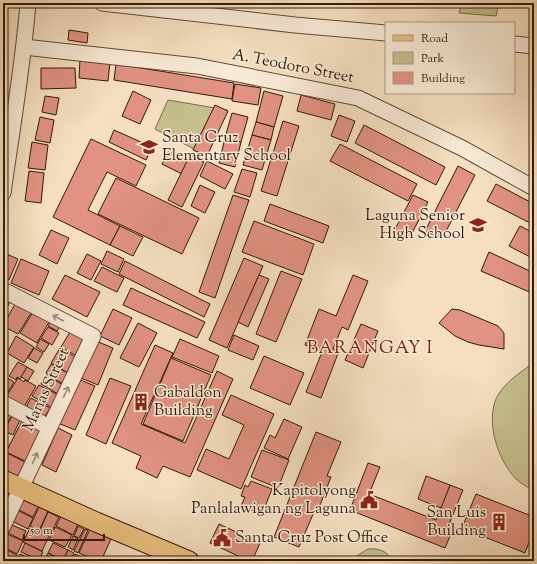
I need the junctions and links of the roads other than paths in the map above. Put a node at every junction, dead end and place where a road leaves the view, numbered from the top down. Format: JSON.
{"nodes":[{"id":1,"x":28,"y":3,"type":"edge"},
{"id":2,"x":102,"y":3,"type":"edge"},
{"id":3,"x":385,"y":33,"type":"edge"},
{"id":4,"x":515,"y":44,"type":"edge"},
{"id":5,"x":534,"y":46,"type":"edge"},
{"id":6,"x":24,"y":47,"type":"junction"},
{"id":7,"x":534,"y":188,"type":"edge"},
{"id":8,"x":3,"y":193,"type":"edge"},
{"id":9,"x":3,"y":290,"type":"edge"},
{"id":10,"x":3,"y":403,"type":"edge"},
{"id":11,"x":49,"y":427,"type":"junction"},
{"id":12,"x":3,"y":480,"type":"edge"},
{"id":13,"x":21,"y":489,"type":"junction"},
{"id":14,"x":3,"y":526,"type":"edge"},
{"id":15,"x":189,"y":561,"type":"edge"}],
"edges":[{"from":1,"to":6,"type":"street"},
{"from":2,"to":3,"type":"street"},
{"from":4,"to":5,"type":"street"},
{"from":6,"to":7,"type":"street","name":"A. Teodoro Street"},
{"from":6,"to":8,"type":"street"},
{"from":11,"to":9,"type":"street","name":"Manas Street","one_way":true},
{"from":10,"to":11,"type":"street"},
{"from":13,"to":11,"type":"street","name":"Manas Street","one_way":true},
{"from":12,"to":13,"type":"main road"},
{"from":13,"to":14,"type":"street","name":"Manas Street"},
{"from":13,"to":15,"type":"main road"}]}
